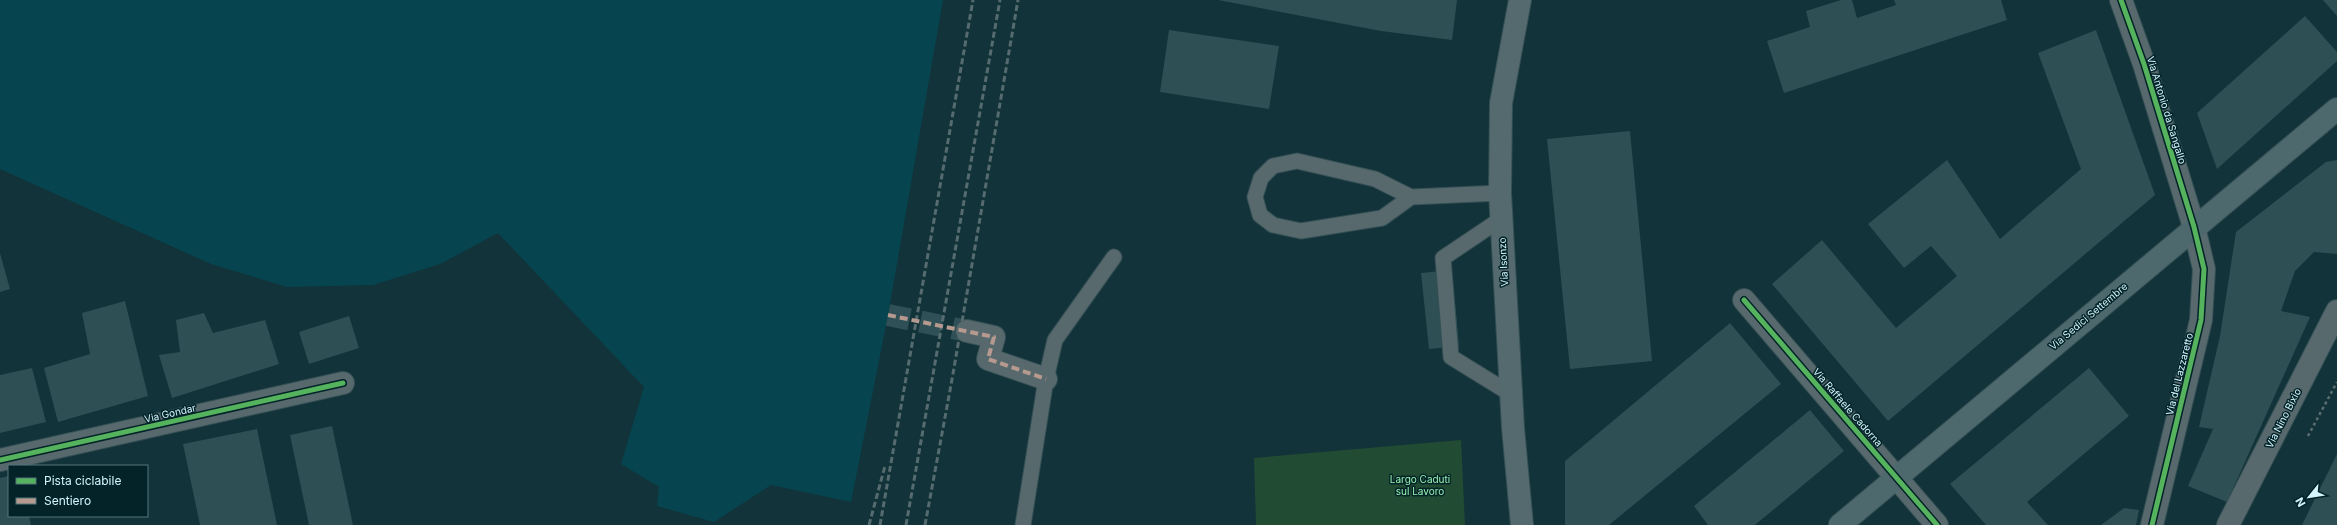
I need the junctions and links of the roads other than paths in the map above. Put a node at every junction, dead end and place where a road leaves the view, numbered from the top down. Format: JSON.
{"nodes":[{"id":1,"x":1520,"y":0,"type":"edge"},
{"id":2,"x":2121,"y":0,"type":"edge"},
{"id":3,"x":2337,"y":109,"type":"edge"},
{"id":4,"x":1500,"y":193,"type":"junction"},
{"id":5,"x":1411,"y":197,"type":"junction"},
{"id":6,"x":1501,"y":219,"type":"junction"},
{"id":7,"x":2194,"y":227,"type":"junction"},
{"id":8,"x":1114,"y":257,"type":"dead end"},
{"id":9,"x":1744,"y":300,"type":"dead end"},
{"id":10,"x":2337,"y":311,"type":"edge"},
{"id":11,"x":967,"y":330,"type":"tunnel mouth"},
{"id":12,"x":1046,"y":379,"type":"junction"},
{"id":13,"x":343,"y":383,"type":"dead end"},
{"id":14,"x":1511,"y":394,"type":"junction"},
{"id":15,"x":0,"y":460,"type":"edge"},
{"id":16,"x":1897,"y":477,"type":"junction"},
{"id":17,"x":1023,"y":525,"type":"edge"},
{"id":18,"x":1522,"y":525,"type":"edge"},
{"id":19,"x":1840,"y":525,"type":"edge"},
{"id":20,"x":1937,"y":525,"type":"edge"},
{"id":21,"x":2152,"y":525,"type":"edge"},
{"id":22,"x":2228,"y":525,"type":"edge"}],
"edges":[{"from":1,"to":4,"type":"main road","name":"Via Isonzo"},
{"from":2,"to":7,"type":"street","name":"Via Antonio da Sangallo"},
{"from":3,"to":7,"type":"main road","name":"Via Sedici Settembre"},
{"from":4,"to":5,"type":"lane"},
{"from":4,"to":6,"type":"main road","name":"Via Isonzo"},
{"from":5,"to":5,"type":"lane"},
{"from":6,"to":14,"type":"main road","name":"Via Isonzo"},
{"from":6,"to":14,"type":"lane"},
{"from":7,"to":16,"type":"main road","name":"Via Sedici Settembre"},
{"from":7,"to":21,"type":"street","name":"Via del Lazzaretto"},
{"from":8,"to":12,"type":"lane"},
{"from":9,"to":16,"type":"street","name":"Via Raffaele Cadorna"},
{"from":10,"to":22,"type":"street","name":"Via Nino Bixio"},
{"from":11,"to":12,"type":"street"},
{"from":12,"to":17,"type":"lane"},
{"from":13,"to":15,"type":"street","name":"Via Gondar"},
{"from":14,"to":18,"type":"main road","name":"Via Isonzo"},
{"from":16,"to":19,"type":"main road","name":"Via Sedici Settembre"},
{"from":16,"to":20,"type":"street","name":"Via Raffaele Cadorna"}]}
